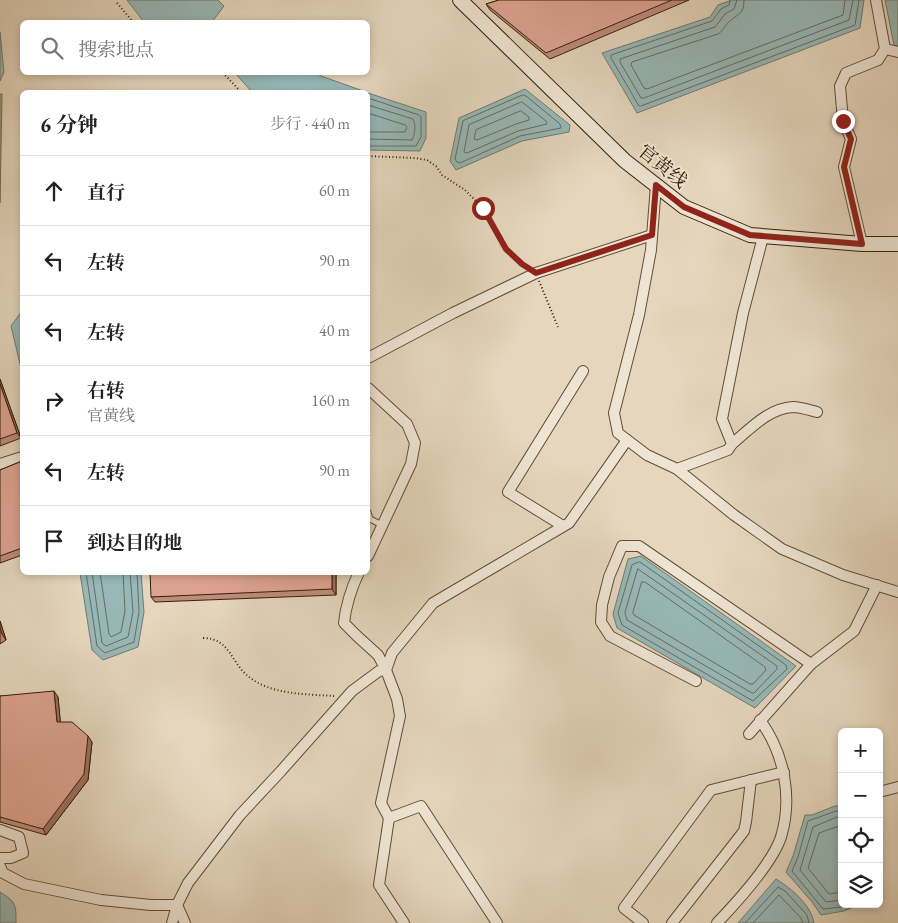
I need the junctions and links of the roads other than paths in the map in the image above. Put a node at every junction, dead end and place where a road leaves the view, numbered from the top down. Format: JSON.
{"nodes":[{"id":1,"x":460,"y":0,"type":"edge"},
{"id":2,"x":876,"y":0,"type":"edge"},
{"id":3,"x":885,"y":49,"type":"junction"},
{"id":4,"x":898,"y":52,"type":"edge"},
{"id":5,"x":656,"y":185,"type":"junction"},
{"id":6,"x":652,"y":235,"type":"junction"},
{"id":7,"x":763,"y":236,"type":"junction"},
{"id":8,"x":862,"y":244,"type":"junction"},
{"id":9,"x":898,"y":244,"type":"edge"},
{"id":10,"x":370,"y":357,"type":"edge"},
{"id":11,"x":583,"y":371,"type":"dead end"},
{"id":12,"x":370,"y":390,"type":"edge"},
{"id":13,"x":817,"y":412,"type":"dead end"},
{"id":14,"x":627,"y":440,"type":"junction"},
{"id":15,"x":732,"y":444,"type":"junction"},
{"id":16,"x":20,"y":458,"type":"edge"},
{"id":17,"x":0,"y":464,"type":"edge"},
{"id":18,"x":677,"y":469,"type":"junction"},
{"id":19,"x":370,"y":520,"type":"edge"},
{"id":20,"x":382,"y":526,"type":"junction"},
{"id":21,"x":563,"y":526,"type":"junction"},
{"id":22,"x":370,"y":552,"type":"edge"},
{"id":23,"x":358,"y":575,"type":"edge"},
{"id":24,"x":877,"y":585,"type":"junction"},
{"id":25,"x":898,"y":592,"type":"edge"},
{"id":26,"x":811,"y":664,"type":"junction"},
{"id":27,"x":386,"y":670,"type":"junction"},
{"id":28,"x":696,"y":681,"type":"dead end"},
{"id":29,"x":760,"y":720,"type":"junction"},
{"id":30,"x":749,"y":734,"type":"dead end"},
{"id":31,"x":784,"y":772,"type":"junction"},
{"id":32,"x":751,"y":780,"type":"junction"},
{"id":33,"x":898,"y":787,"type":"edge"},
{"id":34,"x":883,"y":791,"type":"edge"},
{"id":35,"x":389,"y":818,"type":"junction"},
{"id":36,"x":0,"y":830,"type":"edge"},
{"id":37,"x":0,"y":858,"type":"edge"},
{"id":38,"x":0,"y":866,"type":"edge"},
{"id":39,"x":177,"y":905,"type":"junction"},
{"id":40,"x":172,"y":923,"type":"edge"},
{"id":41,"x":185,"y":923,"type":"edge"},
{"id":42,"x":404,"y":923,"type":"edge"},
{"id":43,"x":497,"y":923,"type":"edge"},
{"id":44,"x":643,"y":923,"type":"edge"},
{"id":45,"x":672,"y":923,"type":"edge"},
{"id":46,"x":717,"y":923,"type":"edge"}],
"edges":[{"from":1,"to":5,"type":"street","name":"官黄线"},
{"from":2,"to":3,"type":"street"},
{"from":3,"to":4,"type":"street"},
{"from":3,"to":8,"type":"street"},
{"from":5,"to":6,"type":"street"},
{"from":5,"to":7,"type":"street","name":"官黄线"},
{"from":6,"to":10,"type":"street"},
{"from":6,"to":14,"type":"street"},
{"from":7,"to":8,"type":"street","name":"官黄线"},
{"from":7,"to":15,"type":"street"},
{"from":8,"to":9,"type":"street","name":"官黄线"},
{"from":11,"to":21,"type":"street"},
{"from":12,"to":20,"type":"street"},
{"from":13,"to":15,"type":"street"},
{"from":14,"to":18,"type":"street"},
{"from":14,"to":21,"type":"street"},
{"from":15,"to":18,"type":"street"},
{"from":16,"to":17,"type":"street"},
{"from":18,"to":24,"type":"street"},
{"from":19,"to":20,"type":"lane"},
{"from":20,"to":22,"type":"street"},
{"from":21,"to":27,"type":"street"},
{"from":23,"to":27,"type":"street"},
{"from":24,"to":25,"type":"street"},
{"from":24,"to":26,"type":"street"},
{"from":26,"to":28,"type":"street"},
{"from":26,"to":29,"type":"street"},
{"from":27,"to":35,"type":"street"},
{"from":27,"to":39,"type":"street"},
{"from":29,"to":30,"type":"street"},
{"from":29,"to":31,"type":"street"},
{"from":31,"to":32,"type":"street"},
{"from":31,"to":46,"type":"street"},
{"from":32,"to":44,"type":"street"},
{"from":32,"to":45,"type":"street"},
{"from":33,"to":34,"type":"street"},
{"from":35,"to":42,"type":"street"},
{"from":35,"to":43,"type":"street"},
{"from":36,"to":37,"type":"street"},
{"from":38,"to":39,"type":"street"},
{"from":39,"to":40,"type":"street"},
{"from":39,"to":41,"type":"street"}]}
